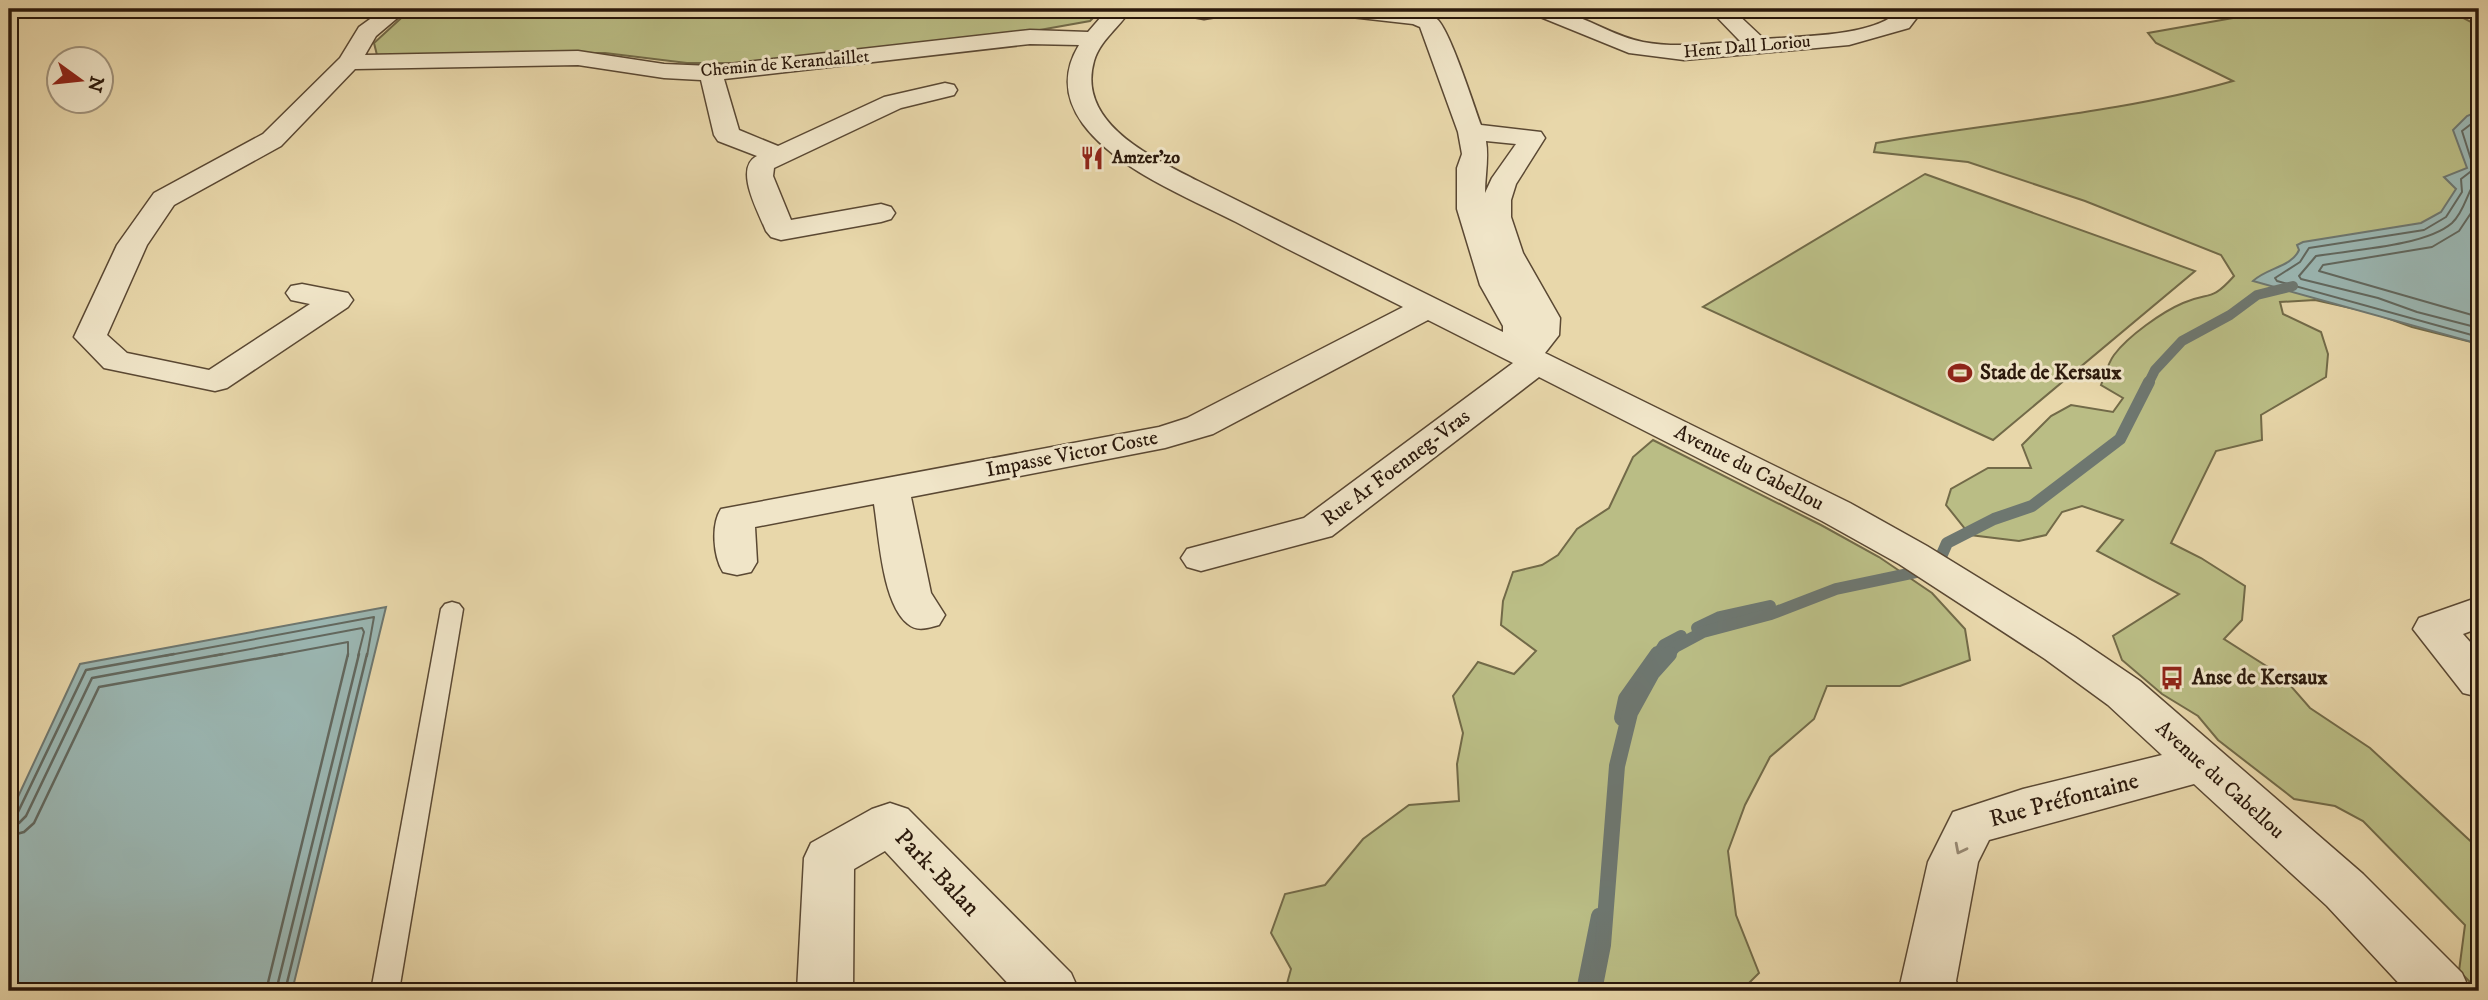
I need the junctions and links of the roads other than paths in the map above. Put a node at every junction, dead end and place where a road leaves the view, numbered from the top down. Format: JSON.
{"nodes":[{"id":1,"x":397,"y":9,"type":"edge"},
{"id":2,"x":1120,"y":9,"type":"edge"},
{"id":3,"x":1184,"y":9,"type":"edge"},
{"id":4,"x":1227,"y":9,"type":"edge"},
{"id":5,"x":1342,"y":9,"type":"edge"},
{"id":6,"x":1541,"y":9,"type":"edge"},
{"id":7,"x":1720,"y":9,"type":"edge"},
{"id":8,"x":1911,"y":11,"type":"dead end"},
{"id":9,"x":1094,"y":39,"type":"junction"},
{"id":10,"x":1758,"y":46,"type":"junction"},
{"id":11,"x":349,"y":62,"type":"junction"},
{"id":12,"x":712,"y":73,"type":"junction"},
{"id":13,"x":945,"y":90,"type":"dead end"},
{"id":14,"x":1471,"y":132,"type":"junction"},
{"id":15,"x":778,"y":155,"type":"junction"},
{"id":16,"x":881,"y":213,"type":"dead end"},
{"id":17,"x":302,"y":293,"type":"dead end"},
{"id":18,"x":1429,"y":307,"type":"junction"},
{"id":19,"x":1530,"y":358,"type":"junction"},
{"id":20,"x":890,"y":488,"type":"junction"},
{"id":21,"x":1201,"y":558,"type":"dead end"},
{"id":22,"x":737,"y":562,"type":"dead end"},
{"id":23,"x":453,"y":609,"type":"dead end"},
{"id":24,"x":2479,"y":612,"type":"edge"},
{"id":25,"x":924,"y":615,"type":"dead end"},
{"id":26,"x":2479,"y":681,"type":"edge"},
{"id":27,"x":2202,"y":763,"type":"junction"},
{"id":28,"x":1036,"y":987,"type":"edge"},
{"id":29,"x":385,"y":991,"type":"edge"},
{"id":30,"x":825,"y":991,"type":"edge"},
{"id":31,"x":1933,"y":991,"type":"edge"},
{"id":32,"x":2442,"y":991,"type":"edge"}],
"edges":[{"from":1,"to":11,"type":"street"},
{"from":2,"to":9,"type":"street","name":"Avenue du Cabellou"},
{"from":3,"to":4,"type":"street"},
{"from":5,"to":14,"type":"street"},
{"from":6,"to":10,"type":"street","name":"Hent Dall Loriou"},
{"from":7,"to":10,"type":"street"},
{"from":8,"to":10,"type":"street","name":"Hent Dall Loriou"},
{"from":9,"to":12,"type":"street","name":"Chemin de Kerandaillet"},
{"from":9,"to":18,"type":"street","name":"Avenue du Cabellou"},
{"from":11,"to":12,"type":"street","name":"Chemin de Kerandaillet"},
{"from":11,"to":17,"type":"street"},
{"from":12,"to":15,"type":"street"},
{"from":13,"to":15,"type":"street"},
{"from":14,"to":19,"type":"street"},
{"from":14,"to":19,"type":"street","name":"Rue Ar Foenneg-Vras"},
{"from":15,"to":16,"type":"street"},
{"from":18,"to":19,"type":"street","name":"Avenue du Cabellou"},
{"from":18,"to":20,"type":"street","name":"Impasse Victor Coste"},
{"from":19,"to":21,"type":"street","name":"Rue Ar Foenneg-Vras"},
{"from":19,"to":27,"type":"street","name":"Avenue du Cabellou"},
{"from":20,"to":22,"type":"street","name":"Impasse Victor Coste"},
{"from":20,"to":25,"type":"street"},
{"from":23,"to":29,"type":"lane"},
{"from":24,"to":26,"type":"street"},
{"from":27,"to":31,"type":"street","name":"Rue Préfontaine","one_way":true},
{"from":27,"to":32,"type":"street","name":"Avenue du Cabellou"},
{"from":28,"to":30,"type":"street","name":"Park-Balan"}]}
